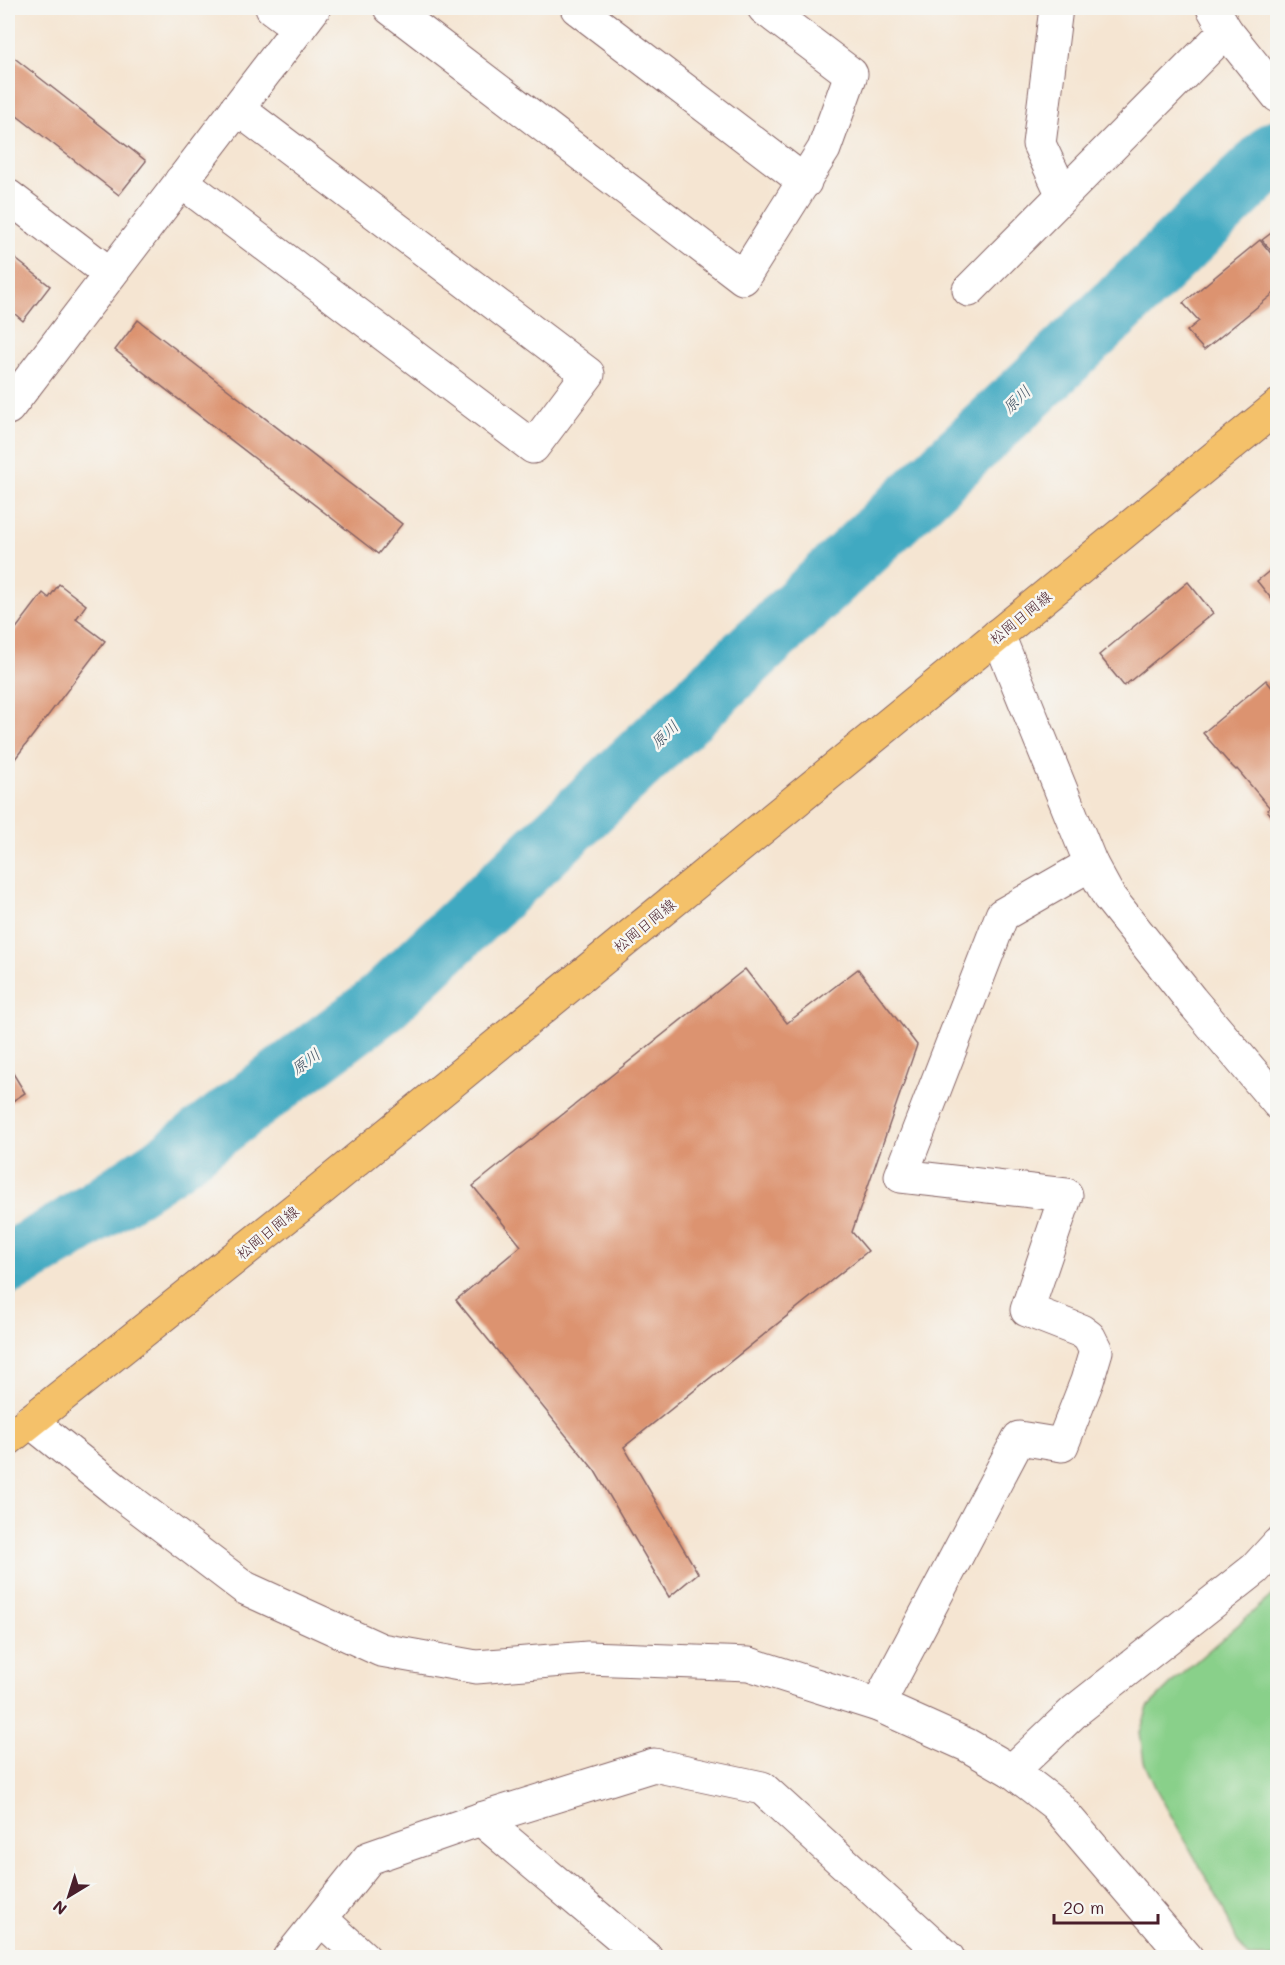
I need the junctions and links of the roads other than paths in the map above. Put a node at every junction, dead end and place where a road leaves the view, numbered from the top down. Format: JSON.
{"nodes":[{"id":1,"x":272,"y":8,"type":"edge"},
{"id":2,"x":390,"y":8,"type":"edge"},
{"id":3,"x":577,"y":8,"type":"edge"},
{"id":4,"x":764,"y":8,"type":"edge"},
{"id":5,"x":1056,"y":8,"type":"edge"},
{"id":6,"x":306,"y":17,"type":"edge"},
{"id":7,"x":1220,"y":19,"type":"edge"},
{"id":8,"x":1271,"y":88,"type":"edge"},
{"id":9,"x":237,"y":108,"type":"junction"},
{"id":10,"x":181,"y":181,"type":"junction"},
{"id":11,"x":805,"y":182,"type":"junction"},
{"id":12,"x":1063,"y":195,"type":"junction"},
{"id":13,"x":8,"y":196,"type":"edge"},
{"id":14,"x":110,"y":274,"type":"junction"},
{"id":15,"x":969,"y":290,"type":"dead end"},
{"id":16,"x":1278,"y":406,"type":"edge"},
{"id":17,"x":8,"y":408,"type":"edge"},
{"id":18,"x":998,"y":635,"type":"junction"},
{"id":19,"x":1090,"y":864,"type":"junction"},
{"id":20,"x":1278,"y":1102,"type":"edge"},
{"id":21,"x":19,"y":1430,"type":"edge"},
{"id":22,"x":1278,"y":1544,"type":"edge"},
{"id":23,"x":878,"y":1705,"type":"junction"},
{"id":24,"x":1012,"y":1771,"type":"junction"},
{"id":25,"x":481,"y":1819,"type":"junction"},
{"id":26,"x":321,"y":1919,"type":"junction"},
{"id":27,"x":289,"y":1958,"type":"edge"},
{"id":28,"x":364,"y":1958,"type":"edge"},
{"id":29,"x":646,"y":1958,"type":"edge"},
{"id":30,"x":948,"y":1958,"type":"edge"},
{"id":31,"x":1187,"y":1958,"type":"edge"}],
"edges":[{"from":1,"to":6,"type":"street"},
{"from":2,"to":11,"type":"street"},
{"from":3,"to":11,"type":"street"},
{"from":4,"to":11,"type":"street"},
{"from":5,"to":12,"type":"street"},
{"from":6,"to":9,"type":"street"},
{"from":7,"to":8,"type":"street"},
{"from":7,"to":12,"type":"street"},
{"from":9,"to":10,"type":"street"},
{"from":9,"to":10,"type":"street"},
{"from":10,"to":14,"type":"street"},
{"from":12,"to":15,"type":"street"},
{"from":13,"to":14,"type":"street"},
{"from":14,"to":17,"type":"street"},
{"from":16,"to":18,"type":"main road","name":"松岡日岡線"},
{"from":18,"to":19,"type":"street"},
{"from":18,"to":21,"type":"main road","name":"松岡日岡線"},
{"from":19,"to":20,"type":"street"},
{"from":19,"to":23,"type":"street"},
{"from":21,"to":23,"type":"street"},
{"from":22,"to":24,"type":"street"},
{"from":23,"to":24,"type":"street"},
{"from":24,"to":31,"type":"street"},
{"from":25,"to":26,"type":"street"},
{"from":25,"to":29,"type":"street"},
{"from":25,"to":30,"type":"street"},
{"from":26,"to":27,"type":"street"},
{"from":26,"to":28,"type":"street"}]}
